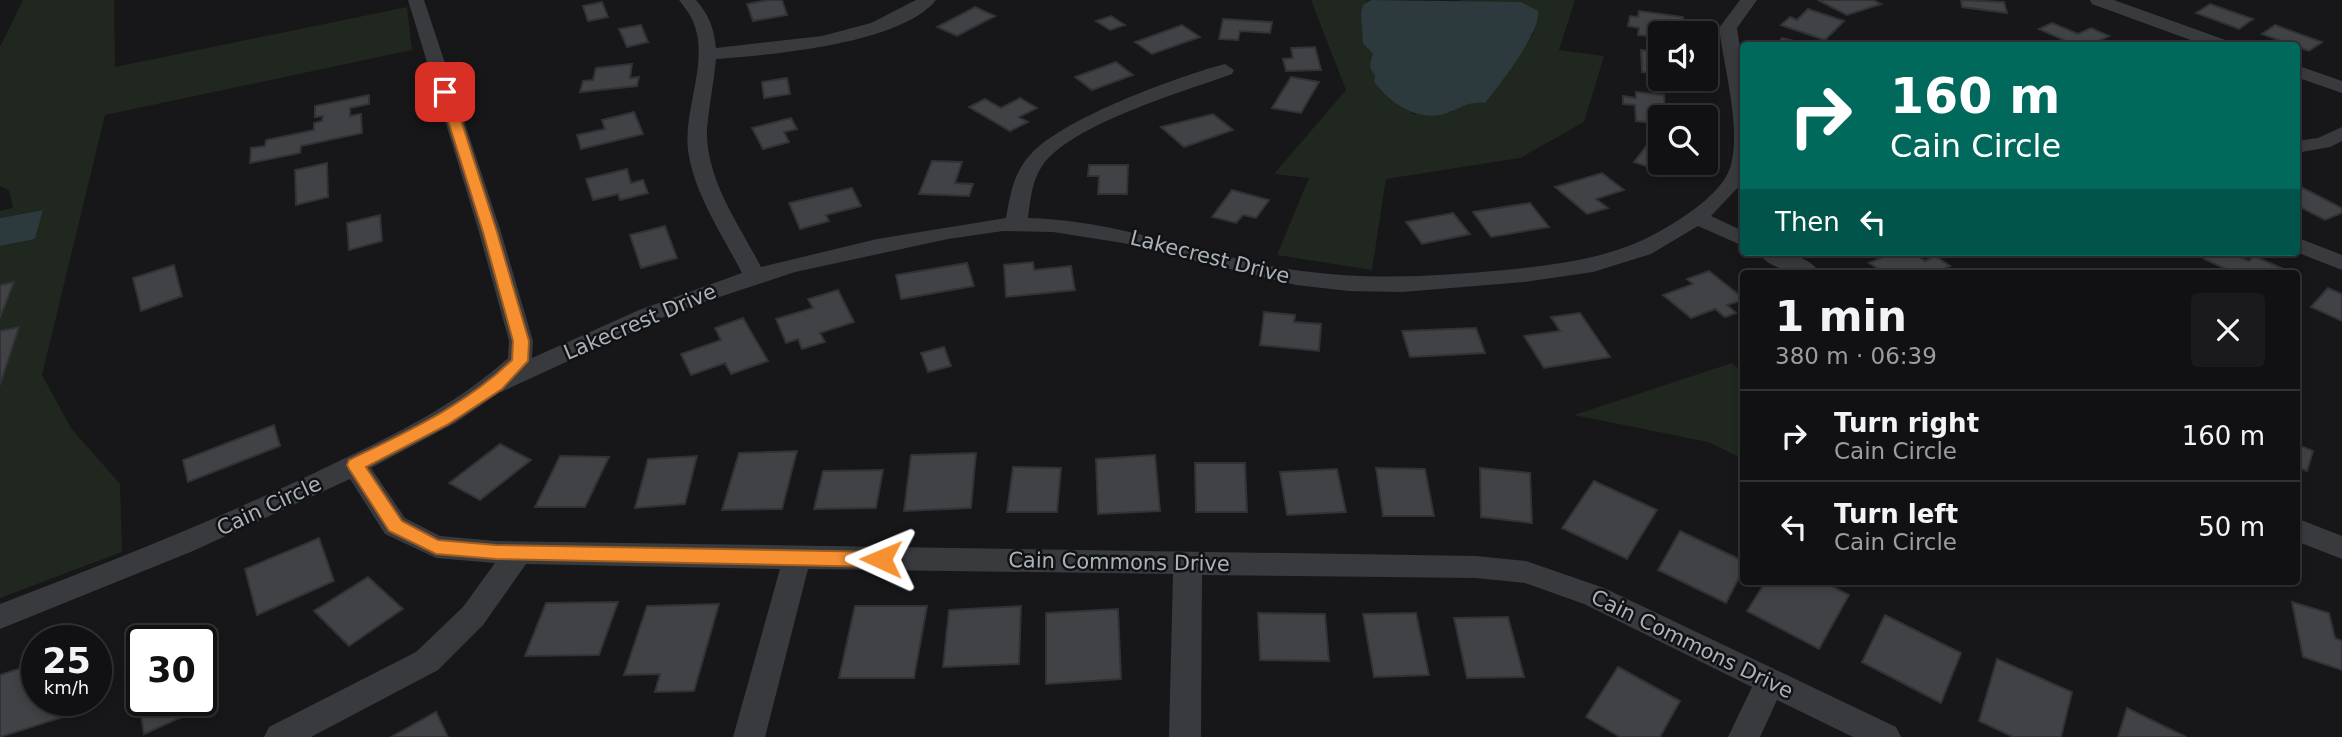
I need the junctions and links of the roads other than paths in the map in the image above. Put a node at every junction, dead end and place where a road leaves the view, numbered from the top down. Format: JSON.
{"nodes":[{"id":1,"x":416,"y":0,"type":"edge"},
{"id":2,"x":687,"y":0,"type":"edge"},
{"id":3,"x":928,"y":0,"type":"edge"},
{"id":4,"x":1749,"y":0,"type":"edge"},
{"id":5,"x":2098,"y":0,"type":"edge"},
{"id":6,"x":2214,"y":42,"type":"edge"},
{"id":7,"x":707,"y":54,"type":"junction"},
{"id":8,"x":1225,"y":70,"type":"dead end"},
{"id":9,"x":2300,"y":72,"type":"edge"},
{"id":10,"x":2342,"y":87,"type":"edge"},
{"id":11,"x":1740,"y":110,"type":"edge"},
{"id":12,"x":2342,"y":133,"type":"edge"},
{"id":13,"x":2300,"y":147,"type":"edge"},
{"id":14,"x":1740,"y":168,"type":"edge"},
{"id":15,"x":1698,"y":218,"type":"junction"},
{"id":16,"x":1016,"y":224,"type":"junction"},
{"id":17,"x":1740,"y":238,"type":"edge"},
{"id":18,"x":2300,"y":246,"type":"edge"},
{"id":19,"x":1777,"y":256,"type":"edge"},
{"id":20,"x":2342,"y":263,"type":"edge"},
{"id":21,"x":1803,"y":270,"type":"edge"},
{"id":22,"x":754,"y":275,"type":"junction"},
{"id":23,"x":496,"y":385,"type":"junction"},
{"id":24,"x":355,"y":465,"type":"junction"},
{"id":25,"x":2300,"y":531,"type":"edge"},
{"id":26,"x":2342,"y":548,"type":"edge"},
{"id":27,"x":519,"y":552,"type":"junction"},
{"id":28,"x":797,"y":558,"type":"junction"},
{"id":29,"x":1188,"y":563,"type":"junction"},
{"id":30,"x":0,"y":617,"type":"edge"},
{"id":31,"x":1770,"y":681,"type":"junction"},
{"id":32,"x":280,"y":737,"type":"edge"},
{"id":33,"x":749,"y":737,"type":"edge"},
{"id":34,"x":1185,"y":737,"type":"edge"},
{"id":35,"x":1744,"y":737,"type":"edge"},
{"id":36,"x":1885,"y":737,"type":"edge"}],
"edges":[{"from":1,"to":23,"type":"street","name":"Cain Circle"},
{"from":2,"to":7,"type":"street"},
{"from":3,"to":7,"type":"street"},
{"from":4,"to":11,"type":"street","name":"Lakecrest Drive"},
{"from":5,"to":6,"type":"street"},
{"from":7,"to":22,"type":"street"},
{"from":8,"to":16,"type":"street"},
{"from":9,"to":10,"type":"street"},
{"from":12,"to":13,"type":"street"},
{"from":14,"to":15,"type":"street","name":"Lakecrest Drive"},
{"from":15,"to":16,"type":"street","name":"Lakecrest Drive"},
{"from":15,"to":17,"type":"street"},
{"from":16,"to":22,"type":"street","name":"Lakecrest Drive"},
{"from":18,"to":20,"type":"street"},
{"from":19,"to":21,"type":"street"},
{"from":22,"to":23,"type":"street","name":"Lakecrest Drive"},
{"from":23,"to":24,"type":"street","name":"Cain Circle"},
{"from":24,"to":27,"type":"street","name":"Cain Commons Drive"},
{"from":24,"to":30,"type":"street","name":"Cain Circle"},
{"from":25,"to":26,"type":"street"},
{"from":27,"to":28,"type":"street","name":"Cain Commons Drive"},
{"from":27,"to":32,"type":"street"},
{"from":28,"to":29,"type":"street","name":"Cain Commons Drive"},
{"from":28,"to":33,"type":"street"},
{"from":29,"to":31,"type":"street","name":"Cain Commons Drive"},
{"from":29,"to":34,"type":"street"},
{"from":31,"to":35,"type":"street"},
{"from":31,"to":36,"type":"street","name":"Cain Commons Drive"}]}
